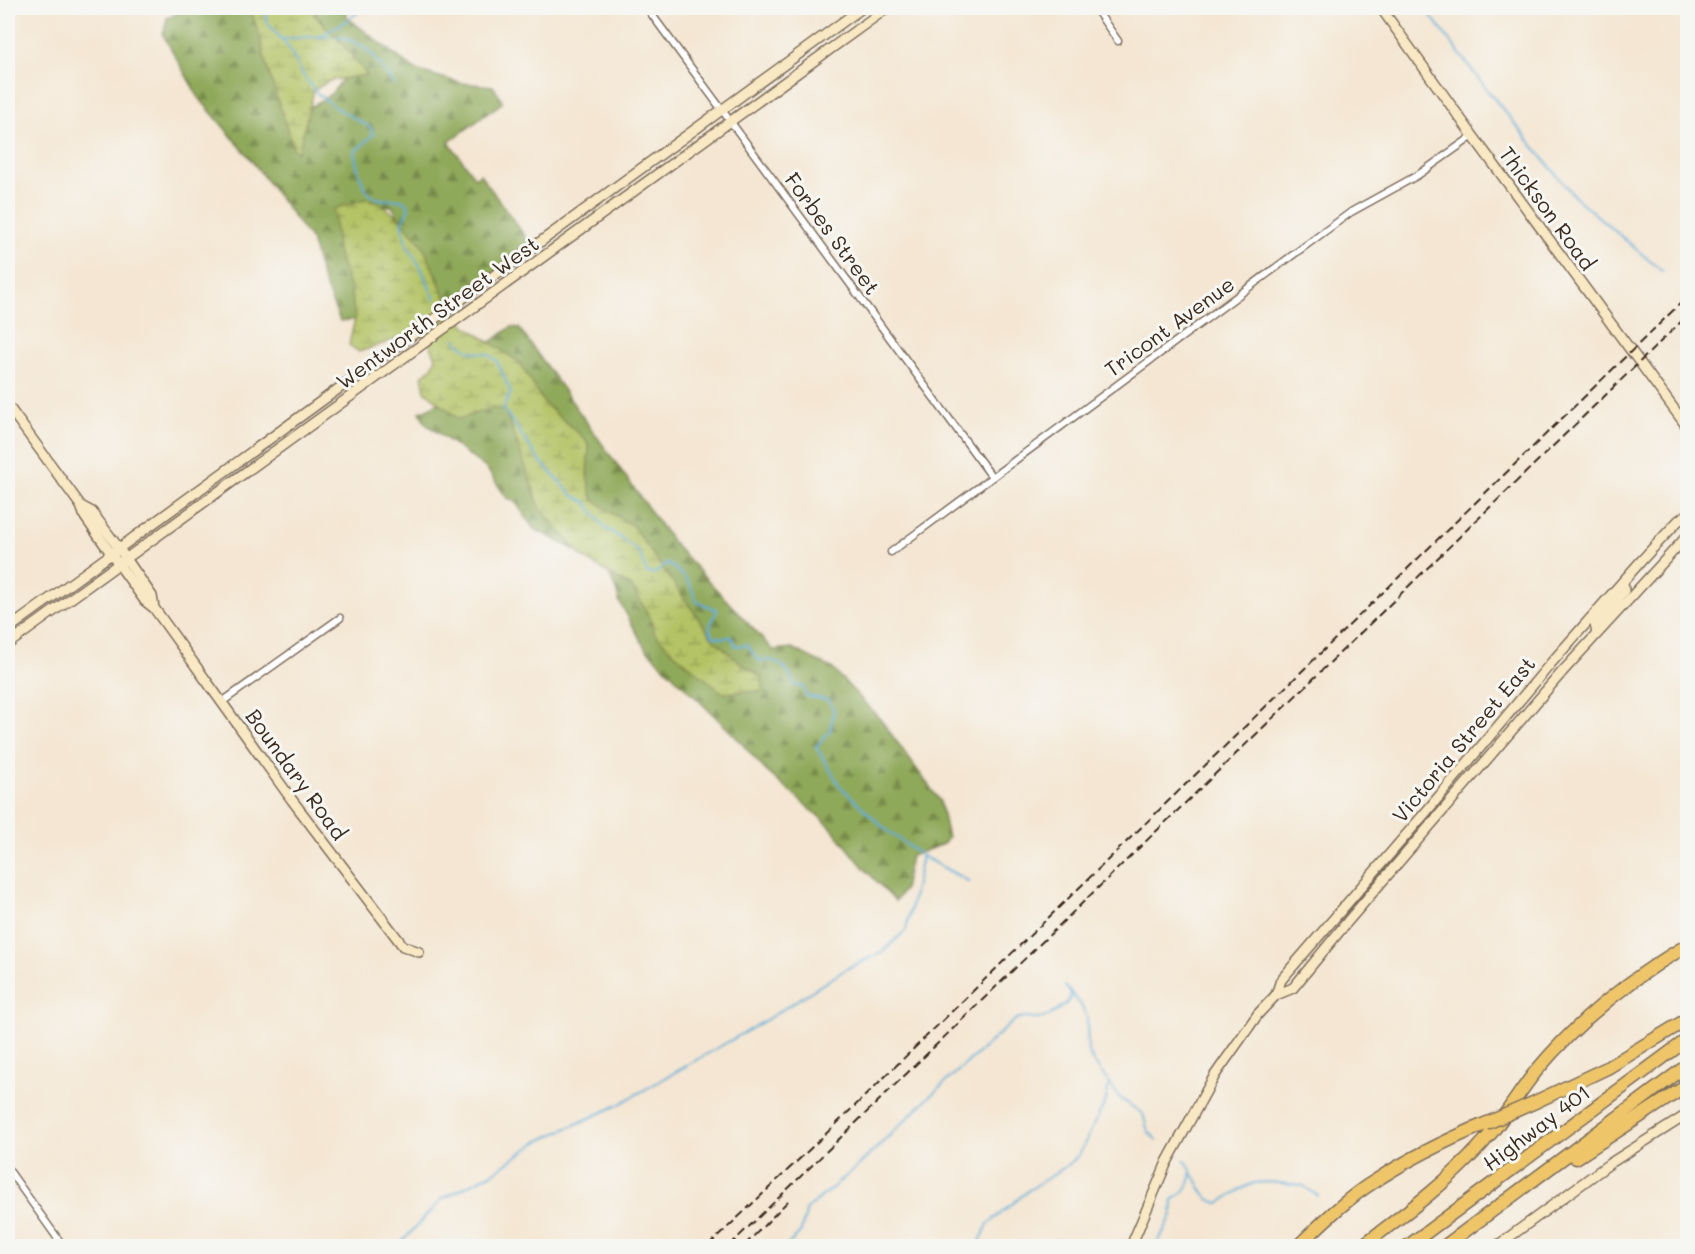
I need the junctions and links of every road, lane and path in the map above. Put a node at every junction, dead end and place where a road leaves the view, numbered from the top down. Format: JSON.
{"nodes":[{"id":1,"x":647,"y":8,"type":"edge"},
{"id":2,"x":862,"y":8,"type":"edge"},
{"id":3,"x":887,"y":8,"type":"edge"},
{"id":4,"x":1095,"y":8,"type":"edge"},
{"id":5,"x":1381,"y":8,"type":"edge"},
{"id":6,"x":1119,"y":42,"type":"dead end"},
{"id":7,"x":722,"y":109,"type":"junction"},
{"id":8,"x":730,"y":121,"type":"junction"},
{"id":9,"x":1473,"y":136,"type":"junction"},
{"id":10,"x":8,"y":406,"type":"edge"},
{"id":11,"x":1688,"y":428,"type":"edge"},
{"id":12,"x":992,"y":477,"type":"junction"},
{"id":13,"x":1688,"y":514,"type":"edge"},
{"id":14,"x":1688,"y":535,"type":"edge"},
{"id":15,"x":114,"y":550,"type":"junction"},
{"id":16,"x":891,"y":552,"type":"dead end"},
{"id":17,"x":122,"y":561,"type":"junction"},
{"id":18,"x":1623,"y":581,"type":"junction"},
{"id":19,"x":340,"y":618,"type":"dead end"},
{"id":20,"x":8,"y":628,"type":"edge"},
{"id":21,"x":1597,"y":634,"type":"junction"},
{"id":22,"x":8,"y":644,"type":"edge"},
{"id":23,"x":222,"y":702,"type":"junction"},
{"id":24,"x":1686,"y":947,"type":"edge"},
{"id":25,"x":419,"y":952,"type":"dead end"},
{"id":26,"x":1276,"y":996,"type":"junction"},
{"id":27,"x":1688,"y":1019,"type":"edge"},
{"id":28,"x":1688,"y":1038,"type":"edge"},
{"id":29,"x":1688,"y":1065,"type":"edge"},
{"id":30,"x":1688,"y":1085,"type":"edge"},
{"id":31,"x":1688,"y":1114,"type":"edge"},
{"id":32,"x":8,"y":1169,"type":"edge"},
{"id":33,"x":63,"y":1246,"type":"edge"},
{"id":34,"x":1131,"y":1246,"type":"edge"},
{"id":35,"x":1298,"y":1246,"type":"edge"},
{"id":36,"x":1362,"y":1246,"type":"edge"},
{"id":37,"x":1408,"y":1246,"type":"edge"},
{"id":38,"x":1445,"y":1246,"type":"edge"},
{"id":39,"x":1497,"y":1246,"type":"edge"}],
"edges":[{"from":1,"to":7,"type":"street","name":"Forbes Street"},
{"from":2,"to":7,"type":"main road","name":"Wentworth Street West"},
{"from":3,"to":8,"type":"main road","name":"Wentworth Street West"},
{"from":4,"to":6,"type":"street"},
{"from":5,"to":9,"type":"main road","name":"Thickson Road"},
{"from":7,"to":8,"type":"street","name":"Forbes Street"},
{"from":7,"to":15,"type":"main road","name":"Wentworth Street West"},
{"from":8,"to":12,"type":"street","name":"Forbes Street"},
{"from":8,"to":17,"type":"main road","name":"Wentworth Street West"},
{"from":9,"to":11,"type":"main road","name":"Thickson Road"},
{"from":9,"to":12,"type":"street","name":"Tricont Avenue"},
{"from":10,"to":15,"type":"main road","name":"Boundary Road"},
{"from":12,"to":16,"type":"street","name":"Tricont Avenue"},
{"from":13,"to":18,"type":"main road","name":"Victoria Street East"},
{"from":14,"to":21,"type":"main road","name":"Victoria Street East"},
{"from":15,"to":17,"type":"main road","name":"Boundary Road"},
{"from":15,"to":20,"type":"main road","name":"Wentworth Street West"},
{"from":17,"to":22,"type":"main road","name":"Wentworth Street West"},
{"from":17,"to":23,"type":"main road","name":"Boundary Road"},
{"from":18,"to":21,"type":"main road"},
{"from":18,"to":26,"type":"main road","name":"Victoria Street East"},
{"from":19,"to":23,"type":"street"},
{"from":21,"to":26,"type":"main road","name":"Victoria Street East"},
{"from":23,"to":25,"type":"main road","name":"Boundary Road"},
{"from":24,"to":36,"type":"highway"},
{"from":26,"to":34,"type":"main road","name":"Victoria Street East"},
{"from":27,"to":35,"type":"highway","bridge":true},
{"from":28,"to":37,"type":"highway","name":"Highway 401"},
{"from":29,"to":38,"type":"highway","name":"Highway 401"},
{"from":30,"to":38,"type":"highway"},
{"from":31,"to":39,"type":"main road"},
{"from":32,"to":33,"type":"street"}]}
